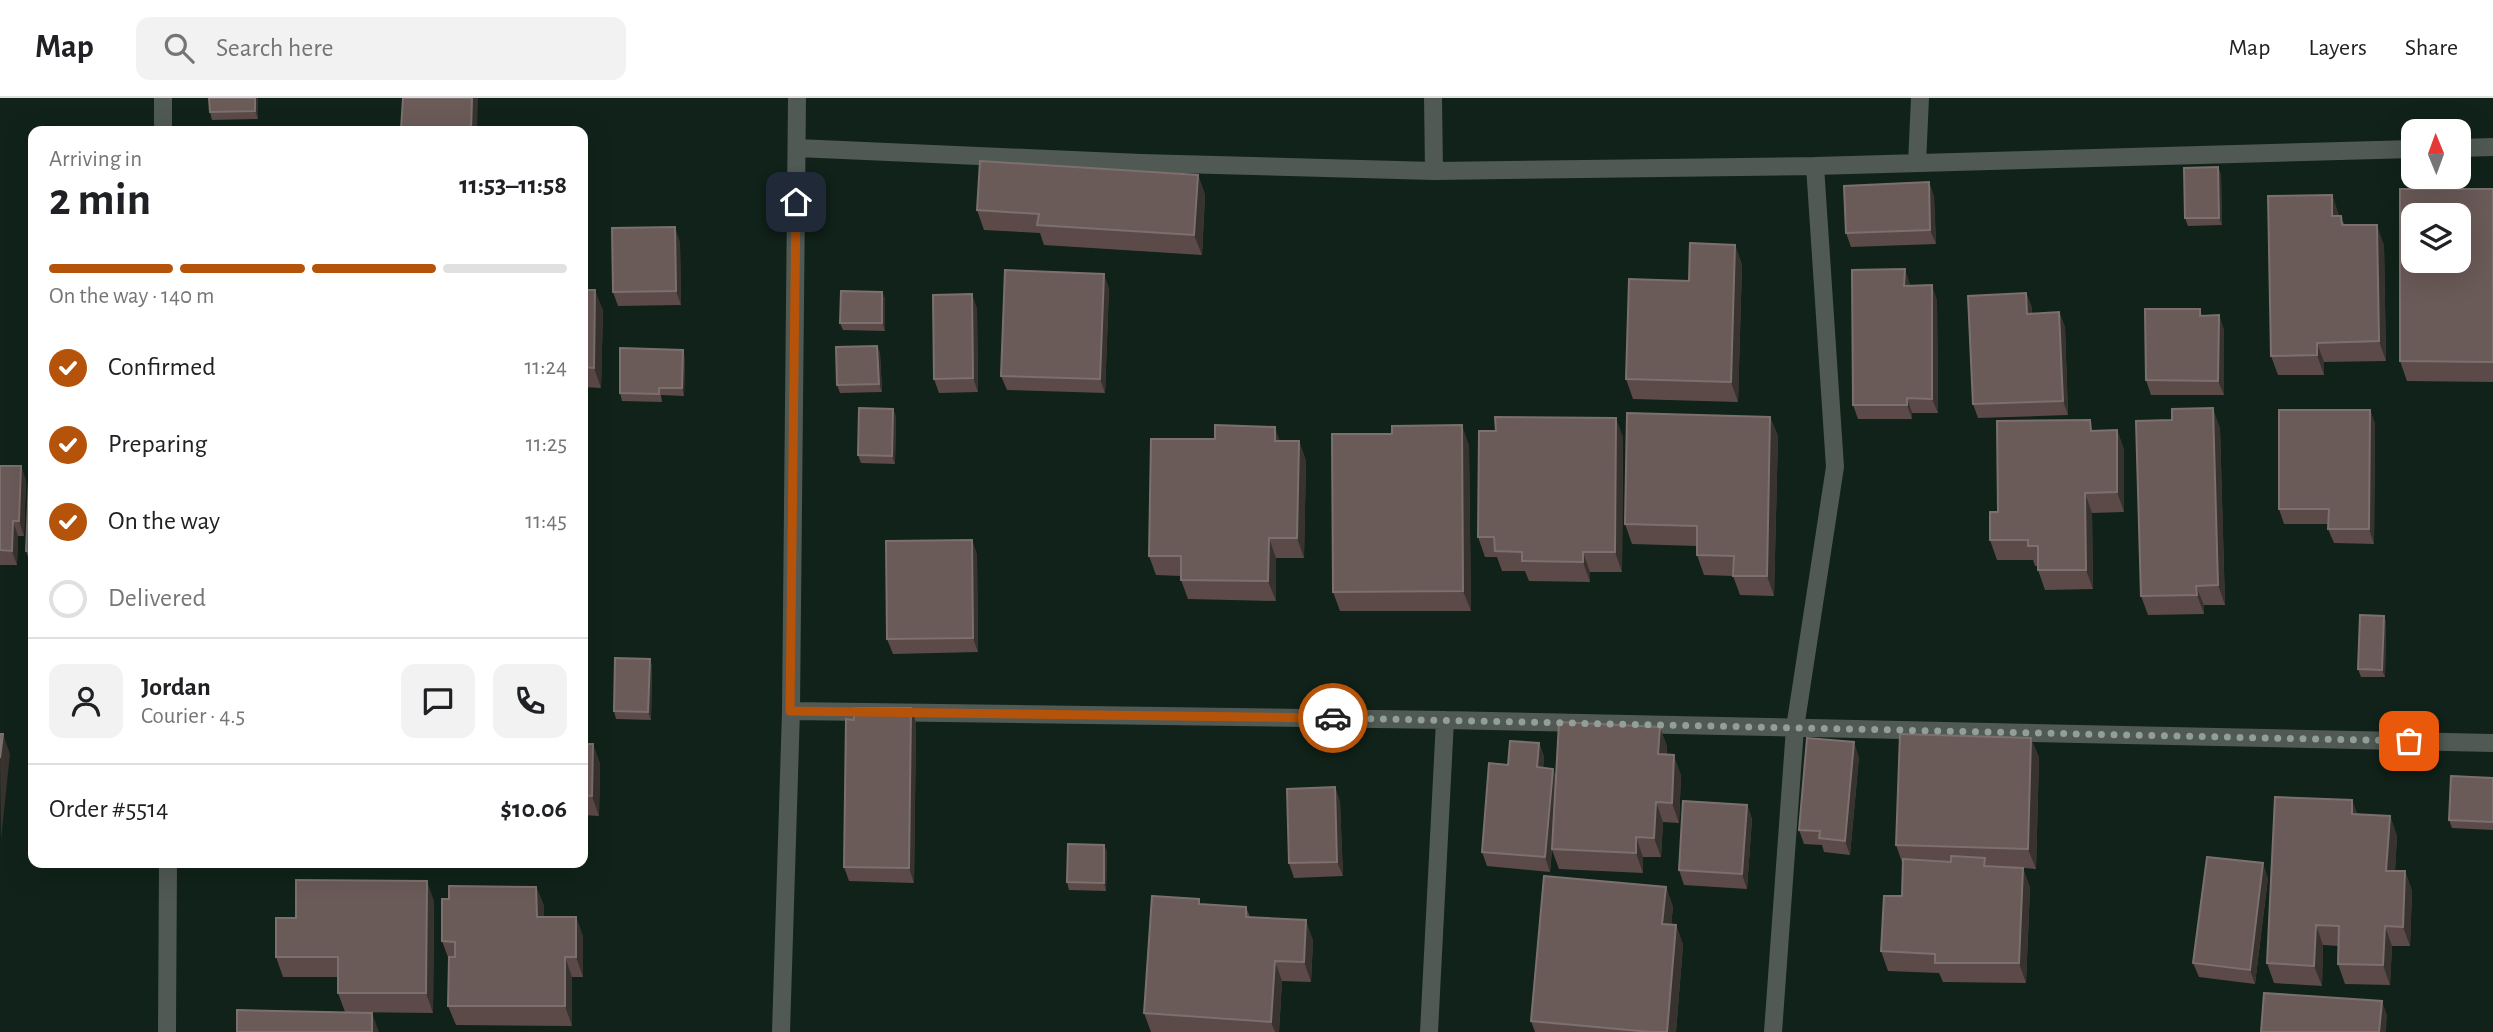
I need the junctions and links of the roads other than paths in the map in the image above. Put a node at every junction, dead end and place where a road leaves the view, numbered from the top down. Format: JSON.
{"nodes":[{"id":1,"x":163,"y":98,"type":"edge"},
{"id":2,"x":797,"y":98,"type":"edge"},
{"id":3,"x":1433,"y":98,"type":"edge"},
{"id":4,"x":1920,"y":98,"type":"edge"},
{"id":5,"x":163,"y":126,"type":"edge"},
{"id":6,"x":2493,"y":147,"type":"edge"},
{"id":7,"x":797,"y":148,"type":"junction"},
{"id":8,"x":2471,"y":148,"type":"edge"},
{"id":9,"x":2401,"y":149,"type":"edge"},
{"id":10,"x":1917,"y":163,"type":"junction"},
{"id":11,"x":1815,"y":166,"type":"junction"},
{"id":12,"x":1434,"y":171,"type":"junction"},
{"id":13,"x":790,"y":711,"type":"junction"},
{"id":14,"x":1445,"y":720,"type":"junction"},
{"id":15,"x":1795,"y":728,"type":"junction"},
{"id":16,"x":2493,"y":743,"type":"edge"},
{"id":17,"x":168,"y":868,"type":"edge"},
{"id":18,"x":167,"y":1032,"type":"edge"},
{"id":19,"x":781,"y":1032,"type":"edge"},
{"id":20,"x":1429,"y":1032,"type":"edge"},
{"id":21,"x":1773,"y":1032,"type":"edge"}],
"edges":[{"from":1,"to":5,"type":"street"},
{"from":2,"to":7,"type":"street"},
{"from":3,"to":12,"type":"street"},
{"from":4,"to":10,"type":"street"},
{"from":6,"to":8,"type":"street"},
{"from":7,"to":12,"type":"street"},
{"from":7,"to":13,"type":"street"},
{"from":9,"to":10,"type":"street"},
{"from":10,"to":11,"type":"street"},
{"from":11,"to":12,"type":"street"},
{"from":11,"to":15,"type":"street"},
{"from":13,"to":14,"type":"street"},
{"from":13,"to":19,"type":"street"},
{"from":14,"to":15,"type":"street"},
{"from":14,"to":20,"type":"street"},
{"from":15,"to":16,"type":"street"},
{"from":15,"to":21,"type":"street"},
{"from":17,"to":18,"type":"street"}]}
